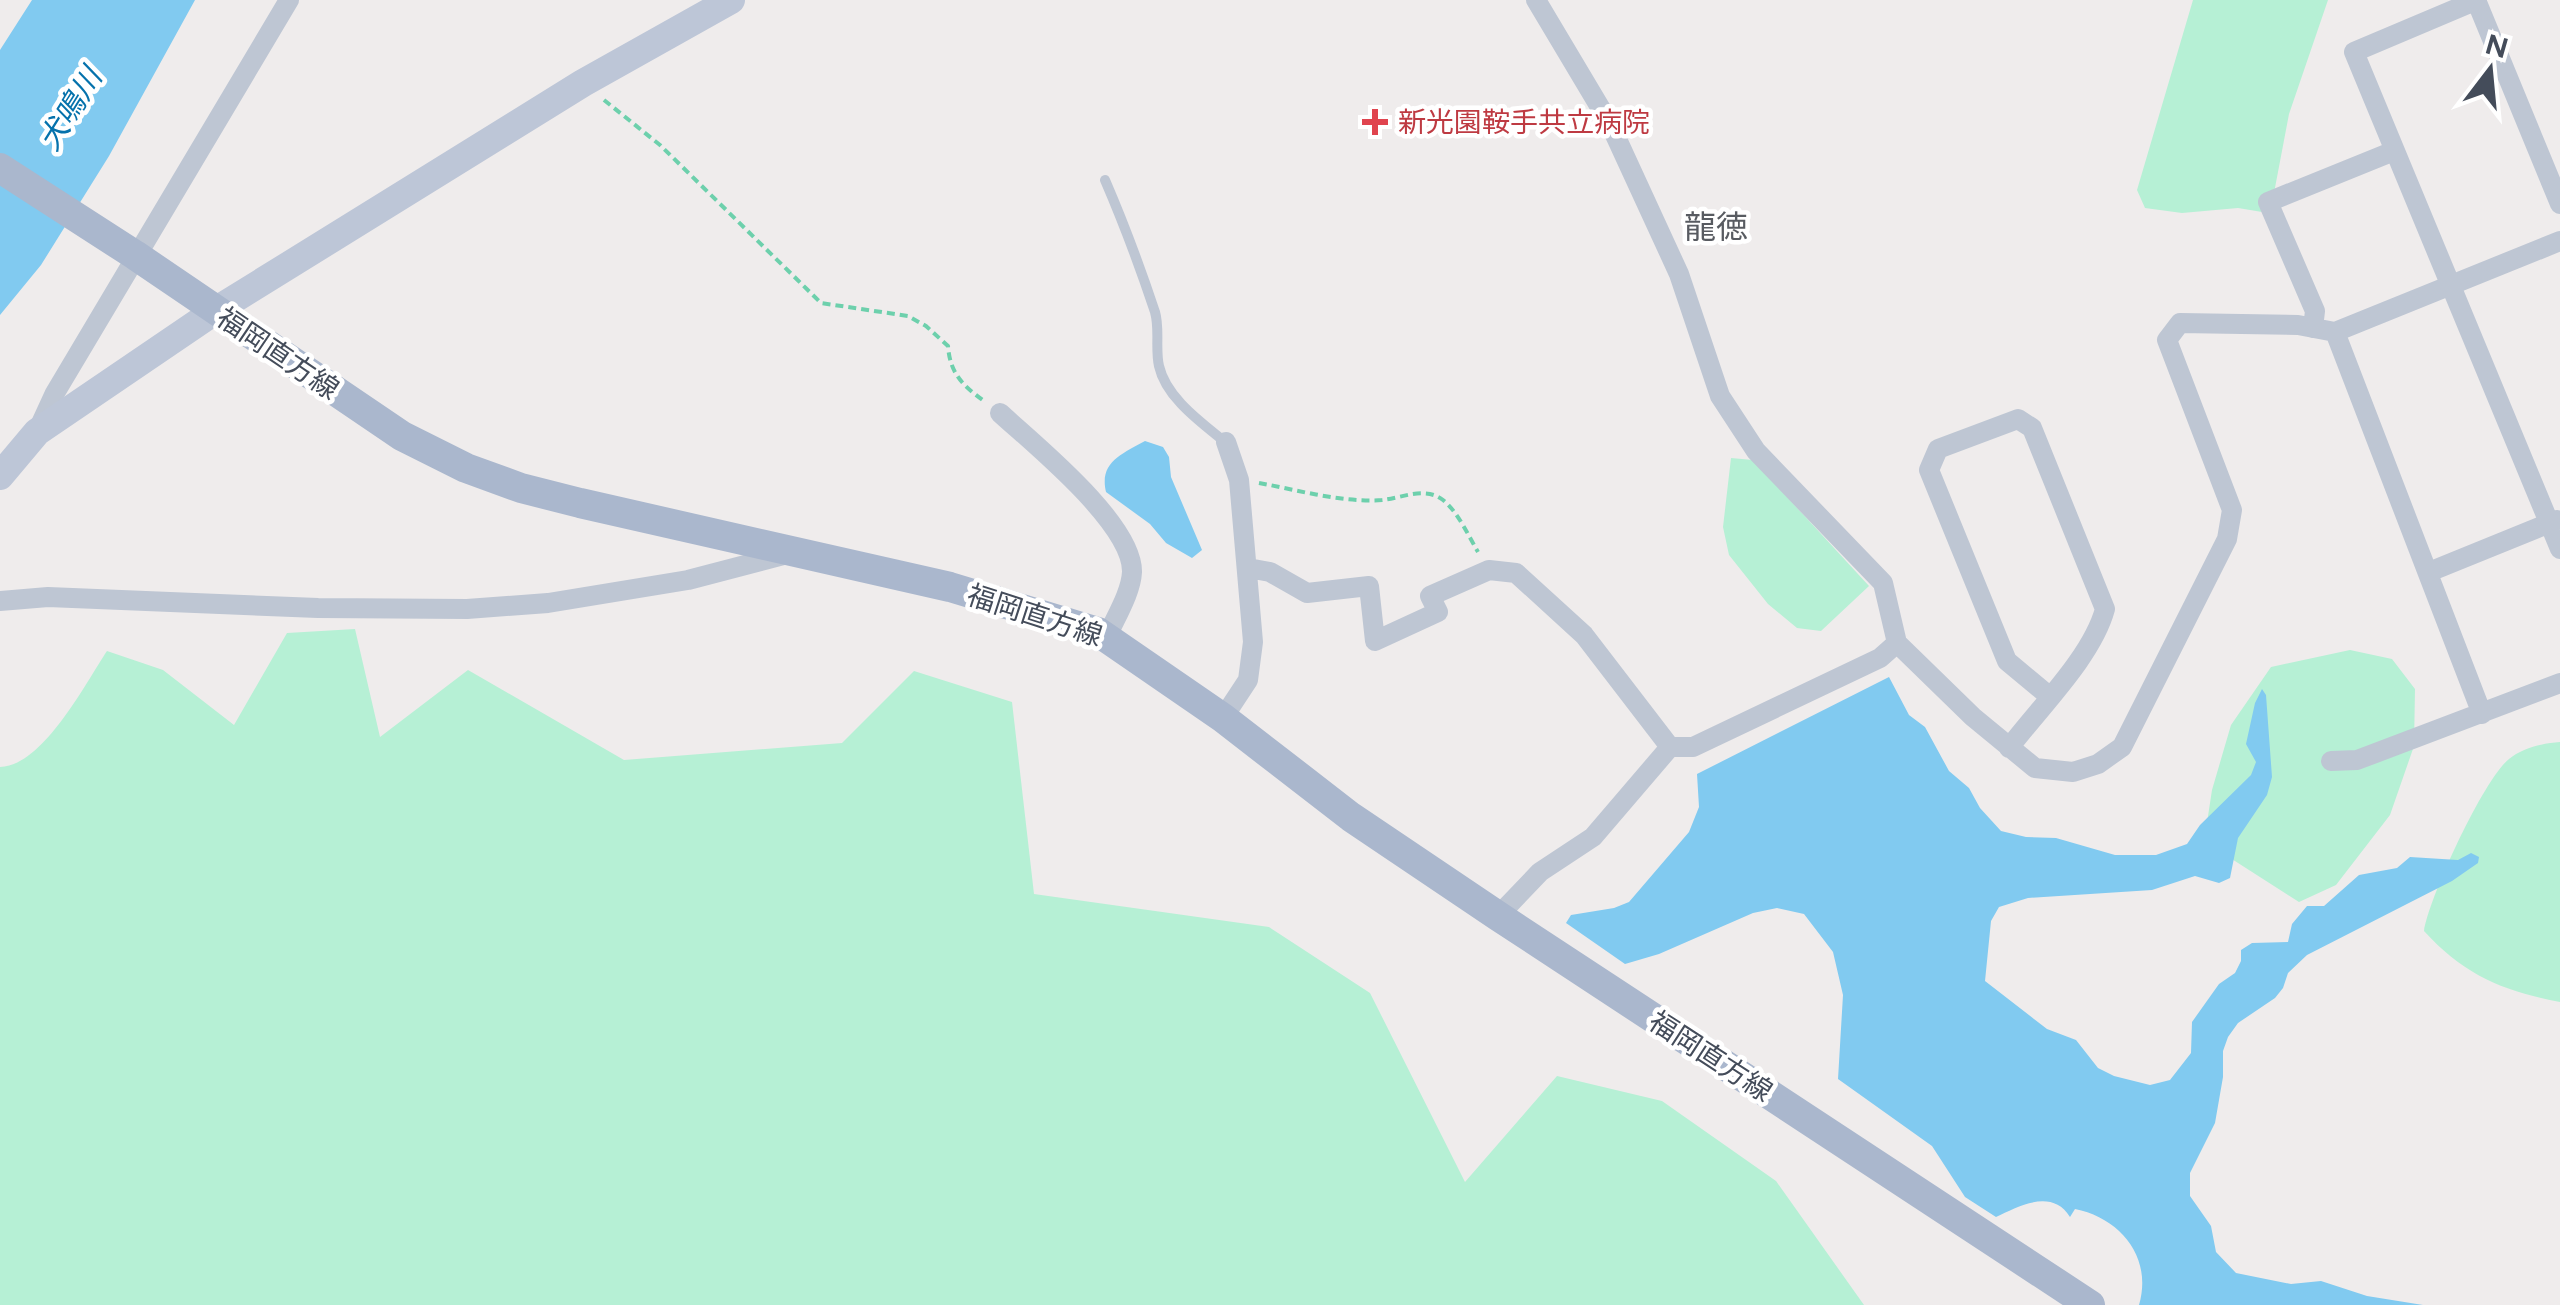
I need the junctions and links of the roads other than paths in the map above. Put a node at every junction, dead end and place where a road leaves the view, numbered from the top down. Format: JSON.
{"nodes":[{"id":1,"x":288,"y":0,"type":"edge"},
{"id":2,"x":731,"y":0,"type":"edge"},
{"id":3,"x":1536,"y":0,"type":"edge"},
{"id":4,"x":2477,"y":0,"type":"edge"},
{"id":5,"x":2394,"y":151,"type":"junction"},
{"id":6,"x":0,"y":168,"type":"edge"},
{"id":7,"x":1105,"y":180,"type":"dead end"},
{"id":8,"x":2560,"y":204,"type":"edge"},
{"id":9,"x":2560,"y":240,"type":"edge"},
{"id":10,"x":128,"y":251,"type":"junction"},
{"id":11,"x":2448,"y":285,"type":"junction"},
{"id":12,"x":215,"y":311,"type":"junction"},
{"id":13,"x":2313,"y":328,"type":"junction"},
{"id":14,"x":2335,"y":332,"type":"junction"},
{"id":15,"x":1000,"y":412,"type":"road end"},
{"id":16,"x":38,"y":432,"type":"junction"},
{"id":17,"x":1226,"y":442,"type":"joint"},
{"id":18,"x":0,"y":476,"type":"edge"},
{"id":19,"x":2554,"y":521,"type":"edge"},
{"id":20,"x":2560,"y":549,"type":"edge"},
{"id":21,"x":800,"y":551,"type":"junction"},
{"id":22,"x":1248,"y":568,"type":"junction"},
{"id":23,"x":2430,"y":572,"type":"junction"},
{"id":24,"x":0,"y":601,"type":"edge"},
{"id":25,"x":1107,"y":638,"type":"junction"},
{"id":26,"x":1897,"y":643,"type":"junction"},
{"id":27,"x":2560,"y":683,"type":"edge"},
{"id":28,"x":2048,"y":696,"type":"junction"},
{"id":29,"x":2482,"y":714,"type":"junction"},
{"id":30,"x":1223,"y":718,"type":"junction"},
{"id":31,"x":1670,"y":747,"type":"junction"},
{"id":32,"x":2009,"y":748,"type":"junction"},
{"id":33,"x":2331,"y":762,"type":"dead end"},
{"id":34,"x":1498,"y":916,"type":"junction"},
{"id":35,"x":2090,"y":1305,"type":"edge"}],
"edges":[{"from":1,"to":10,"type":"street"},
{"from":2,"to":12,"type":"street"},
{"from":3,"to":26,"type":"street"},
{"from":4,"to":5,"type":"street"},
{"from":4,"to":8,"type":"street"},
{"from":5,"to":11,"type":"street"},
{"from":5,"to":13,"type":"street"},
{"from":6,"to":10,"type":"main road","name":"福岡直方線"},
{"from":7,"to":17,"type":"lane"},
{"from":9,"to":11,"type":"street"},
{"from":10,"to":12,"type":"main road","name":"福岡直方線"},
{"from":10,"to":16,"type":"street"},
{"from":11,"to":14,"type":"street"},
{"from":11,"to":19,"type":"street"},
{"from":12,"to":16,"type":"street"},
{"from":12,"to":21,"type":"main road","name":"福岡直方線"},
{"from":13,"to":14,"type":"street"},
{"from":13,"to":32,"type":"street"},
{"from":14,"to":23,"type":"street"},
{"from":15,"to":25,"type":"street"},
{"from":16,"to":18,"type":"street"},
{"from":17,"to":22,"type":"street"},
{"from":19,"to":20,"type":"street"},
{"from":19,"to":23,"type":"street"},
{"from":21,"to":24,"type":"street"},
{"from":21,"to":25,"type":"main road","name":"福岡直方線"},
{"from":22,"to":30,"type":"street"},
{"from":22,"to":31,"type":"street"},
{"from":23,"to":29,"type":"street"},
{"from":25,"to":30,"type":"main road","name":"福岡直方線"},
{"from":26,"to":31,"type":"street"},
{"from":26,"to":32,"type":"street"},
{"from":27,"to":29,"type":"street"},
{"from":28,"to":28,"type":"street"},
{"from":28,"to":32,"type":"street"},
{"from":29,"to":33,"type":"street"},
{"from":30,"to":34,"type":"main road","name":"福岡直方線"},
{"from":31,"to":34,"type":"street"},
{"from":34,"to":35,"type":"main road","name":"福岡直方線"}]}
